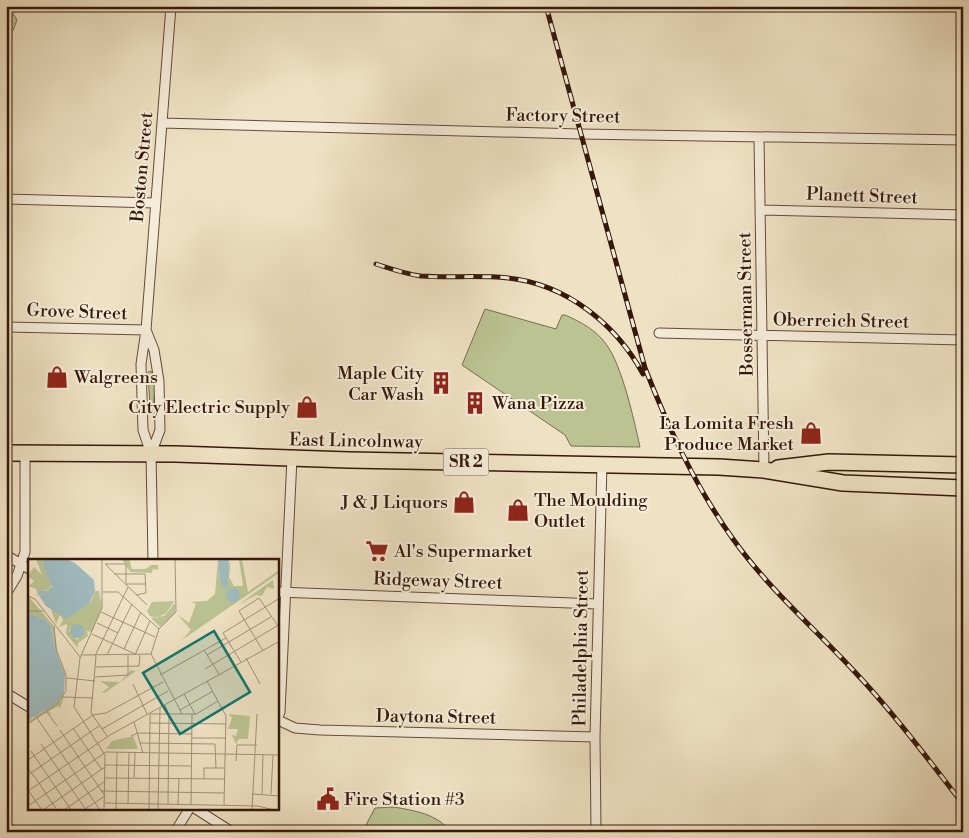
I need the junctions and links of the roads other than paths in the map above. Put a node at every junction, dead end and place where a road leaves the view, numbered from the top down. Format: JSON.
{"nodes":[{"id":1,"x":171,"y":6,"type":"edge"},
{"id":2,"x":162,"y":123,"type":"junction"},
{"id":3,"x":759,"y":137,"type":"junction"},
{"id":4,"x":963,"y":140,"type":"edge"},
{"id":5,"x":6,"y":199,"type":"edge"},
{"id":6,"x":155,"y":203,"type":"junction"},
{"id":7,"x":760,"y":210,"type":"junction"},
{"id":8,"x":963,"y":215,"type":"edge"},
{"id":9,"x":6,"y":327,"type":"edge"},
{"id":10,"x":146,"y":330,"type":"junction"},
{"id":11,"x":659,"y":333,"type":"dead end"},
{"id":12,"x":763,"y":336,"type":"junction"},
{"id":13,"x":963,"y":340,"type":"edge"},
{"id":14,"x":6,"y":453,"type":"edge"},
{"id":15,"x":26,"y":453,"type":"junction"},
{"id":16,"x":151,"y":454,"type":"junction"},
{"id":17,"x":292,"y":458,"type":"junction"},
{"id":18,"x":602,"y":464,"type":"junction"},
{"id":19,"x":963,"y":465,"type":"edge"},
{"id":20,"x":764,"y":470,"type":"junction"},
{"id":21,"x":963,"y":488,"type":"edge"},
{"id":22,"x":6,"y":555,"type":"edge"},
{"id":23,"x":153,"y":559,"type":"edge"},
{"id":24,"x":25,"y":566,"type":"edge"},
{"id":25,"x":281,"y":592,"type":"edge"},
{"id":26,"x":6,"y":594,"type":"edge"},
{"id":27,"x":598,"y":604,"type":"junction"},
{"id":28,"x":6,"y":693,"type":"edge"},
{"id":29,"x":28,"y":706,"type":"edge"},
{"id":30,"x":279,"y":716,"type":"edge"},
{"id":31,"x":279,"y":720,"type":"edge"},
{"id":32,"x":595,"y":737,"type":"junction"},
{"id":33,"x":188,"y":810,"type":"edge"},
{"id":34,"x":198,"y":810,"type":"edge"},
{"id":35,"x":6,"y":827,"type":"edge"},
{"id":36,"x":14,"y":832,"type":"edge"},
{"id":37,"x":175,"y":832,"type":"edge"},
{"id":38,"x":232,"y":832,"type":"edge"},
{"id":39,"x":596,"y":832,"type":"edge"}],
"edges":[{"from":1,"to":2,"type":"street","name":"Boston Street"},
{"from":2,"to":3,"type":"street","name":"Factory Street"},
{"from":2,"to":6,"type":"street","name":"Boston Street"},
{"from":3,"to":4,"type":"street","name":"Factory Street"},
{"from":3,"to":7,"type":"street","name":"Bosserman Street"},
{"from":5,"to":6,"type":"street"},
{"from":6,"to":10,"type":"street","name":"Boston Street"},
{"from":7,"to":8,"type":"street","name":"Planett Street"},
{"from":7,"to":12,"type":"street","name":"Bosserman Street"},
{"from":9,"to":10,"type":"street","name":"Grove Street"},
{"from":10,"to":16,"type":"street","name":"Boston Street"},
{"from":10,"to":16,"type":"street","name":"Boston Street"},
{"from":11,"to":12,"type":"street","name":"Oberreich Street"},
{"from":12,"to":13,"type":"street","name":"Oberreich Street"},
{"from":12,"to":20,"type":"street","name":"Bosserman Street"},
{"from":14,"to":15,"type":"main road","name":"East Lincolnway","number":"SR 2"},
{"from":15,"to":16,"type":"main road","name":"East Lincolnway","number":"SR 2"},
{"from":15,"to":24,"type":"street"},
{"from":16,"to":17,"type":"main road","name":"East Lincolnway","number":"SR 2"},
{"from":16,"to":23,"type":"street","name":"Boston Street"},
{"from":17,"to":18,"type":"main road","name":"East Lincolnway","number":"SR 2"},
{"from":17,"to":25,"type":"street"},
{"from":18,"to":20,"type":"main road","name":"East Lincolnway","number":"SR 2"},
{"from":18,"to":27,"type":"street","name":"Philadelphia Street"},
{"from":19,"to":20,"type":"main road","name":"East Lincolnway","number":"SR 2"},
{"from":20,"to":21,"type":"main road","name":"East Lincolnway","number":"SR 2"},
{"from":22,"to":24,"type":"street"},
{"from":24,"to":26,"type":"street"},
{"from":25,"to":27,"type":"street","name":"Ridgeway Street"},
{"from":25,"to":30,"type":"street"},
{"from":27,"to":32,"type":"street","name":"Philadelphia Street"},
{"from":28,"to":29,"type":"street"},
{"from":31,"to":32,"type":"street","name":"Daytona Street"},
{"from":32,"to":39,"type":"street","name":"Philadelphia Street"},
{"from":33,"to":37,"type":"street"},
{"from":34,"to":38,"type":"street"},
{"from":35,"to":36,"type":"street"}]}
